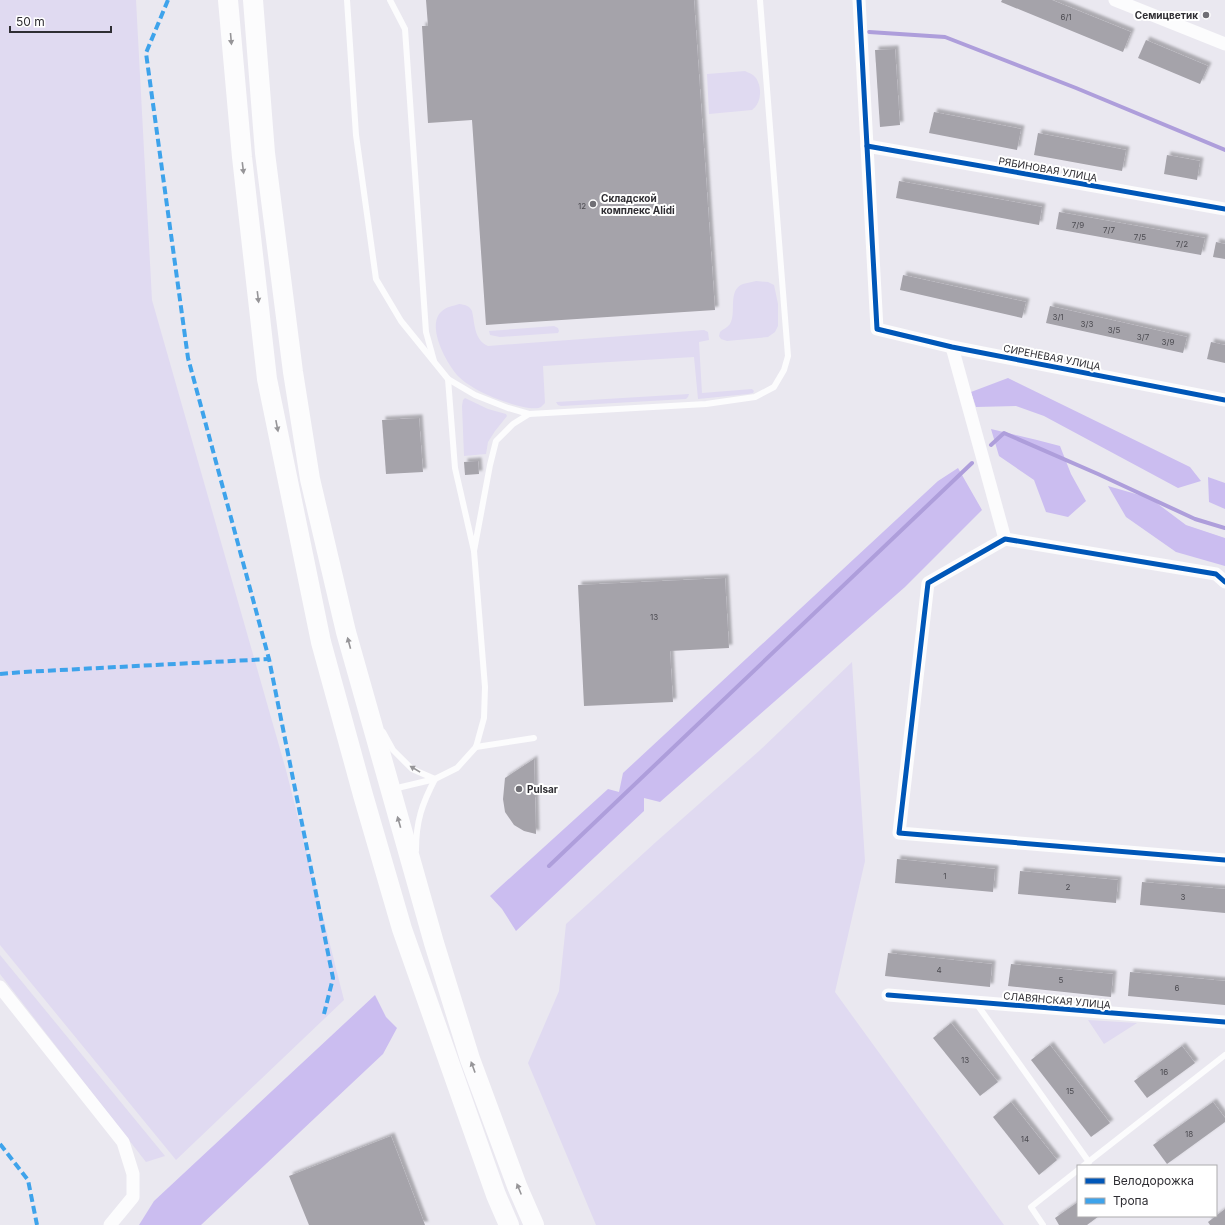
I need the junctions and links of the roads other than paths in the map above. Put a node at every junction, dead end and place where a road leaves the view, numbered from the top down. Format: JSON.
{"nodes":[{"id":1,"x":228,"y":0,"type":"edge"},
{"id":2,"x":253,"y":0,"type":"edge"},
{"id":3,"x":347,"y":0,"type":"edge"},
{"id":4,"x":390,"y":0,"type":"edge"},
{"id":5,"x":760,"y":0,"type":"edge"},
{"id":6,"x":859,"y":0,"type":"edge"},
{"id":7,"x":1115,"y":0,"type":"edge"},
{"id":8,"x":1225,"y":44,"type":"edge"},
{"id":9,"x":867,"y":146,"type":"junction"},
{"id":10,"x":1225,"y":210,"type":"edge"},
{"id":11,"x":952,"y":347,"type":"junction"},
{"id":12,"x":435,"y":364,"type":"junction"},
{"id":13,"x":448,"y":379,"type":"junction"},
{"id":14,"x":1225,"y":400,"type":"edge"},
{"id":15,"x":529,"y":414,"type":"junction"},
{"id":16,"x":1005,"y":539,"type":"junction"},
{"id":17,"x":474,"y":551,"type":"junction"},
{"id":18,"x":1225,"y":582,"type":"edge"},
{"id":19,"x":355,"y":664,"type":"junction"},
{"id":20,"x":377,"y":719,"type":"dead end"},
{"id":21,"x":380,"y":726,"type":"dead end"},
{"id":22,"x":534,"y":738,"type":"dead end"},
{"id":23,"x":476,"y":746,"type":"junction"},
{"id":24,"x":435,"y":779,"type":"junction"},
{"id":25,"x":390,"y":790,"type":"junction"},
{"id":26,"x":363,"y":795,"type":"junction"},
{"id":27,"x":1225,"y":860,"type":"edge"},
{"id":28,"x":434,"y":943,"type":"junction"},
{"id":29,"x":0,"y":987,"type":"edge"},
{"id":30,"x":888,"y":995,"type":"dead end"},
{"id":31,"x":975,"y":1002,"type":"junction"},
{"id":32,"x":1225,"y":1022,"type":"edge"},
{"id":33,"x":1225,"y":1055,"type":"edge"},
{"id":34,"x":1089,"y":1162,"type":"junction"},
{"id":35,"x":1085,"y":1165,"type":"edge"},
{"id":36,"x":1077,"y":1171,"type":"edge"},
{"id":37,"x":110,"y":1225,"type":"edge"},
{"id":38,"x":508,"y":1225,"type":"edge"},
{"id":39,"x":534,"y":1225,"type":"edge"},
{"id":40,"x":1043,"y":1225,"type":"edge"}],
"edges":[{"from":1,"to":26,"type":"main road","one_way":true},
{"from":19,"to":2,"type":"main road","one_way":true},
{"from":3,"to":12,"type":"lane"},
{"from":4,"to":12,"type":"lane"},
{"from":5,"to":15,"type":"lane"},
{"from":6,"to":9,"type":"street"},
{"from":7,"to":8,"type":"street"},
{"from":9,"to":10,"type":"street","name":"РЯБИНОВАЯ УЛИЦА"},
{"from":9,"to":11,"type":"street","name":"СИРЕНЕВАЯ УЛИЦА"},
{"from":11,"to":14,"type":"street","name":"СИРЕНЕВАЯ УЛИЦА"},
{"from":11,"to":16,"type":"street"},
{"from":12,"to":13,"type":"lane"},
{"from":13,"to":15,"type":"lane"},
{"from":13,"to":17,"type":"lane"},
{"from":15,"to":17,"type":"lane"},
{"from":16,"to":18,"type":"street"},
{"from":16,"to":27,"type":"street"},
{"from":17,"to":23,"type":"lane"},
{"from":19,"to":20,"type":"lane"},
{"from":19,"to":25,"type":"main road"},
{"from":24,"to":21,"type":"lane","one_way":true},
{"from":22,"to":23,"type":"lane"},
{"from":23,"to":24,"type":"lane"},
{"from":24,"to":25,"type":"lane"},
{"from":24,"to":28,"type":"lane"},
{"from":25,"to":26,"type":"main road"},
{"from":28,"to":25,"type":"main road","one_way":true},
{"from":26,"to":38,"type":"main road"},
{"from":39,"to":28,"type":"main road","one_way":true},
{"from":29,"to":37,"type":"street"},
{"from":30,"to":31,"type":"street","name":"СЛАВЯНСКАЯ УЛИЦА"},
{"from":31,"to":32,"type":"street","name":"СЛАВЯНСКАЯ УЛИЦА"},
{"from":31,"to":34,"type":"lane"},
{"from":33,"to":34,"type":"lane"},
{"from":34,"to":35,"type":"lane"},
{"from":36,"to":40,"type":"lane"}]}
